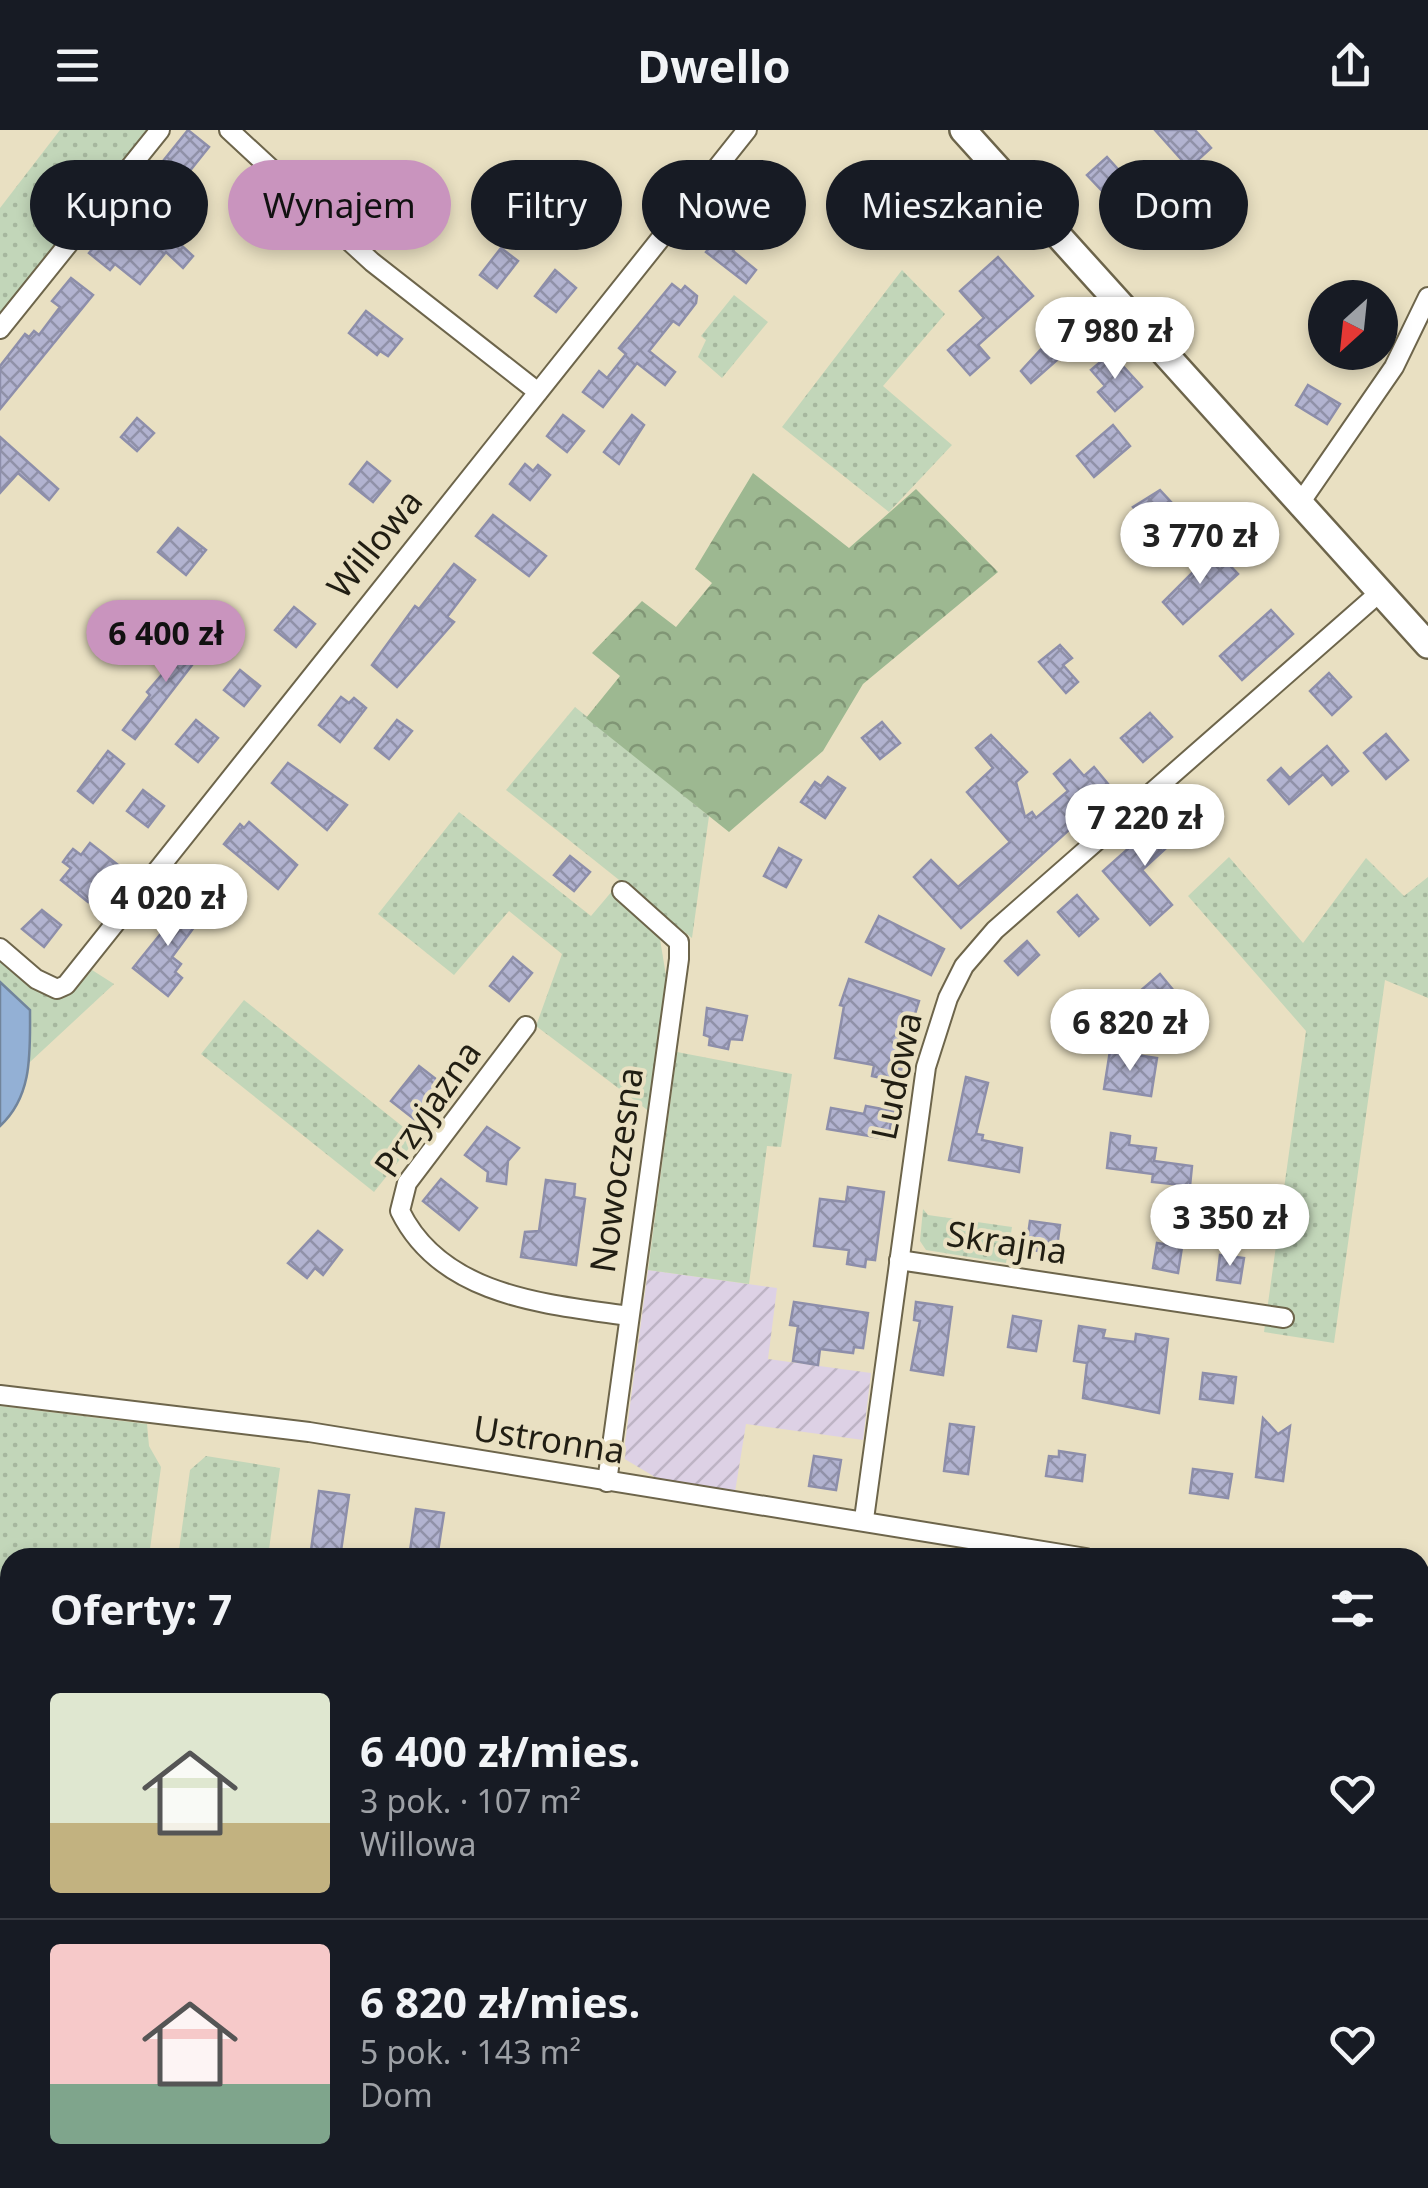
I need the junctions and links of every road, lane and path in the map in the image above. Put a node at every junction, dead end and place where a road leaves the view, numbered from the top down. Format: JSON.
{"nodes":[{"id":1,"x":160,"y":130,"type":"edge"},
{"id":2,"x":229,"y":130,"type":"edge"},
{"id":3,"x":747,"y":130,"type":"edge"},
{"id":4,"x":963,"y":130,"type":"edge"},
{"id":5,"x":1428,"y":298,"type":"edge"},
{"id":6,"x":0,"y":330,"type":"edge"},
{"id":7,"x":538,"y":392,"type":"junction"},
{"id":8,"x":1298,"y":506,"type":"junction"},
{"id":9,"x":1379,"y":593,"type":"junction"},
{"id":10,"x":1428,"y":645,"type":"edge"},
{"id":11,"x":622,"y":891,"type":"dead end"},
{"id":12,"x":0,"y":948,"type":"edge"},
{"id":13,"x":526,"y":1026,"type":"dead end"},
{"id":14,"x":898,"y":1260,"type":"junction"},
{"id":15,"x":629,"y":1316,"type":"junction"},
{"id":16,"x":1284,"y":1318,"type":"dead end"},
{"id":17,"x":0,"y":1395,"type":"edge"},
{"id":18,"x":607,"y":1482,"type":"junction"},
{"id":19,"x":864,"y":1520,"type":"junction"},
{"id":20,"x":1028,"y":1548,"type":"edge"}],
"edges":[{"from":1,"to":6,"type":"street"},
{"from":2,"to":7,"type":"street"},
{"from":3,"to":7,"type":"street","name":"Willowa"},
{"from":4,"to":8,"type":"main road"},
{"from":5,"to":8,"type":"street"},
{"from":7,"to":12,"type":"street","name":"Willowa"},
{"from":8,"to":9,"type":"main road"},
{"from":9,"to":10,"type":"main road"},
{"from":9,"to":14,"type":"street","name":"Ludowa"},
{"from":11,"to":15,"type":"street","name":"Nowoczesna"},
{"from":13,"to":15,"type":"street","name":"Przyjazna"},
{"from":14,"to":16,"type":"street","name":"Skrajna"},
{"from":14,"to":19,"type":"street","name":"Ludowa"},
{"from":15,"to":18,"type":"street","name":"Nowoczesna"},
{"from":17,"to":18,"type":"street","name":"Ustronna"},
{"from":18,"to":19,"type":"street","name":"Ustronna"},
{"from":19,"to":20,"type":"street","name":"Ustronna"}]}
